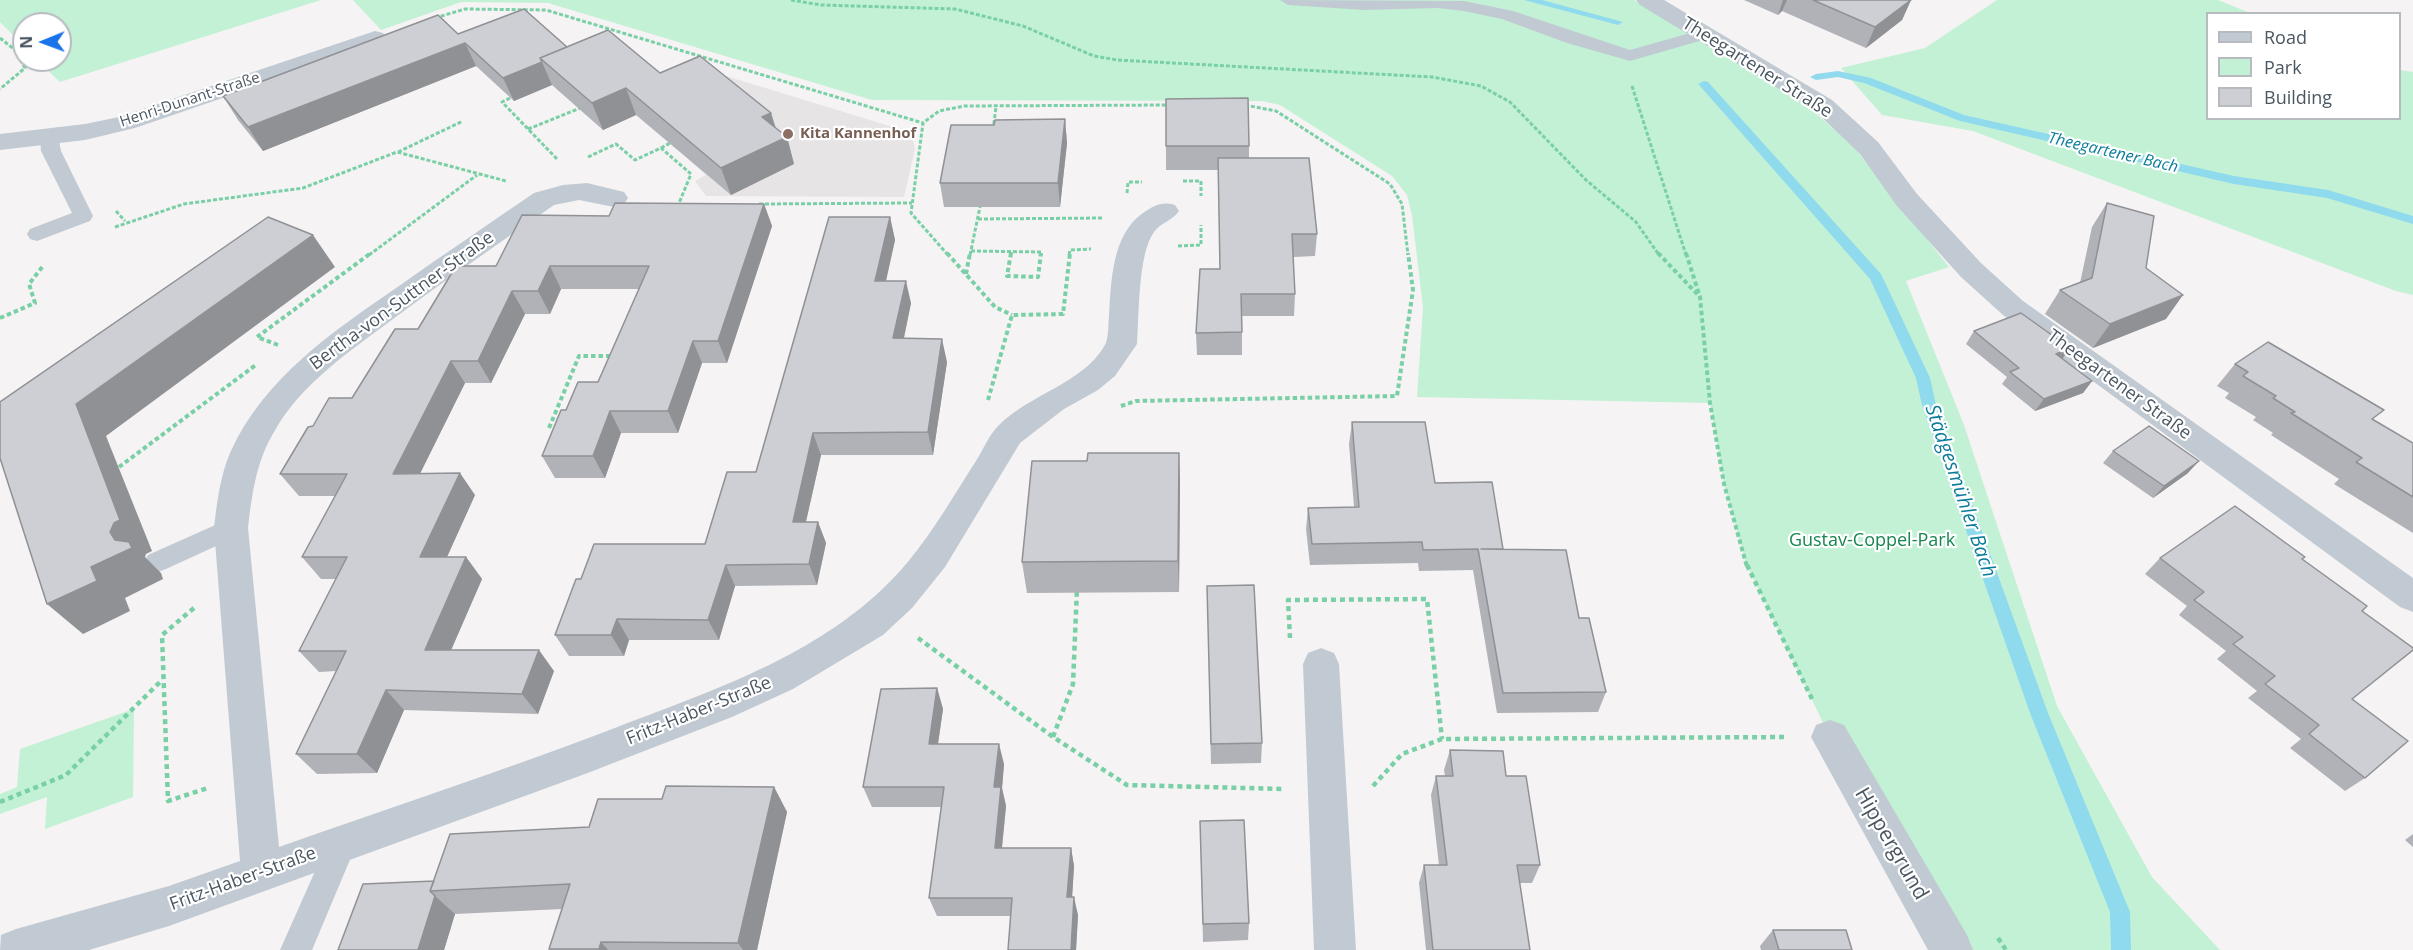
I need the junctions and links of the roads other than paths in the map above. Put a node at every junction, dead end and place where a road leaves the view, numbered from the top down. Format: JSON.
{"nodes":[{"id":1,"x":1288,"y":0,"type":"edge"},
{"id":2,"x":1648,"y":0,"type":"edge"},
{"id":3,"x":1704,"y":34,"type":"junction"},
{"id":4,"x":375,"y":38,"type":"edge"},
{"id":5,"x":50,"y":136,"type":"junction"},
{"id":6,"x":0,"y":142,"type":"edge"},
{"id":7,"x":1165,"y":191,"type":"road end"},
{"id":8,"x":614,"y":198,"type":"dead end"},
{"id":9,"x":37,"y":234,"type":"dead end"},
{"id":10,"x":231,"y":528,"type":"junction"},
{"id":11,"x":157,"y":562,"type":"dead end"},
{"id":12,"x":2413,"y":597,"type":"edge"},
{"id":13,"x":1321,"y":664,"type":"dead end"},
{"id":14,"x":1830,"y":737,"type":"road end"},
{"id":15,"x":342,"y":843,"type":"junction"},
{"id":16,"x":261,"y":872,"type":"junction"},
{"id":17,"x":16,"y":950,"type":"edge"},
{"id":18,"x":296,"y":950,"type":"edge"},
{"id":19,"x":1335,"y":950,"type":"edge"},
{"id":20,"x":1952,"y":950,"type":"edge"}],
"edges":[{"from":1,"to":3,"type":"lane"},
{"from":2,"to":3,"type":"street","name":"Theegartener Straße"},
{"from":3,"to":12,"type":"street","name":"Theegartener Straße"},
{"from":4,"to":5,"type":"street","name":"Henri-Dunant-Straße"},
{"from":5,"to":6,"type":"street","name":"Henri-Dunant-Straße"},
{"from":5,"to":9,"type":"lane"},
{"from":7,"to":15,"type":"street","name":"Fritz-Haber-Straße"},
{"from":8,"to":10,"type":"street","name":"Bertha-von-Suttner-Straße"},
{"from":10,"to":11,"type":"lane"},
{"from":10,"to":16,"type":"street","name":"Bertha-von-Suttner-Straße"},
{"from":13,"to":19,"type":"street"},
{"from":14,"to":20,"type":"street","name":"Hippergrund"},
{"from":15,"to":16,"type":"street","name":"Fritz-Haber-Straße"},
{"from":15,"to":18,"type":"lane"},
{"from":16,"to":17,"type":"street","name":"Fritz-Haber-Straße"}]}
